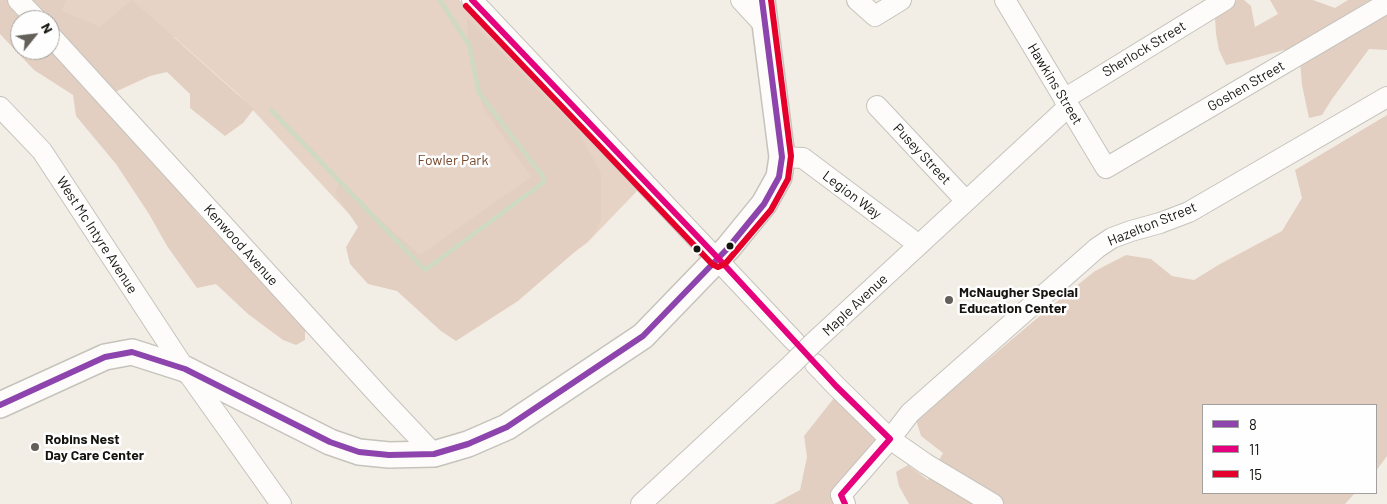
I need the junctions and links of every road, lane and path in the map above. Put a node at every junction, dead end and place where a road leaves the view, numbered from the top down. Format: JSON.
{"nodes":[{"id":1,"x":18,"y":0,"type":"edge"},
{"id":2,"x":472,"y":0,"type":"edge"},
{"id":3,"x":741,"y":0,"type":"edge"},
{"id":4,"x":762,"y":0,"type":"edge"},
{"id":5,"x":857,"y":0,"type":"edge"},
{"id":6,"x":901,"y":0,"type":"edge"},
{"id":7,"x":1004,"y":0,"type":"edge"},
{"id":8,"x":1225,"y":0,"type":"edge"},
{"id":9,"x":1387,"y":3,"type":"edge"},
{"id":10,"x":28,"y":10,"type":"edge"},
{"id":11,"x":765,"y":26,"type":"junction"},
{"id":12,"x":60,"y":46,"type":"edge"},
{"id":13,"x":1387,"y":97,"type":"edge"},
{"id":14,"x":1066,"y":102,"type":"junction"},
{"id":15,"x":877,"y":106,"type":"dead end"},
{"id":16,"x":0,"y":107,"type":"edge"},
{"id":17,"x":782,"y":157,"type":"junction"},
{"id":18,"x":1106,"y":168,"type":"joint"},
{"id":19,"x":966,"y":202,"type":"junction"},
{"id":20,"x":919,"y":245,"type":"junction"},
{"id":21,"x":718,"y":258,"type":"junction"},
{"id":22,"x":805,"y":342,"type":"junction"},
{"id":23,"x":816,"y":364,"type":"dead end"},
{"id":24,"x":185,"y":369,"type":"junction"},
{"id":25,"x":0,"y":405,"type":"edge"},
{"id":26,"x":890,"y":439,"type":"junction"},
{"id":27,"x":434,"y":454,"type":"junction"},
{"id":28,"x":843,"y":500,"type":"edge"},
{"id":29,"x":280,"y":504,"type":"edge"},
{"id":30,"x":641,"y":504,"type":"edge"},
{"id":31,"x":993,"y":504,"type":"edge"}],
"edges":[{"from":1,"to":10,"type":"street"},
{"from":2,"to":21,"type":"street"},
{"from":3,"to":11,"type":"street"},
{"from":4,"to":11,"type":"main road"},
{"from":5,"to":6,"type":"street"},
{"from":7,"to":14,"type":"street","name":"Hawkins Street"},
{"from":8,"to":14,"type":"street","name":"Sherlock Street"},
{"from":9,"to":18,"type":"street","name":"Goshen Street"},
{"from":11,"to":17,"type":"main road"},
{"from":12,"to":27,"type":"street","name":"Kenwood Avenue"},
{"from":13,"to":26,"type":"street","name":"Hazelton Street"},
{"from":14,"to":18,"type":"street","name":"Hawkins Street"},
{"from":14,"to":19,"type":"street","name":"Maple Avenue"},
{"from":15,"to":19,"type":"street","name":"Pusey Street"},
{"from":16,"to":24,"type":"street","name":"West Mc Intyre Avenue"},
{"from":17,"to":20,"type":"street","name":"Legion Way"},
{"from":17,"to":21,"type":"main road"},
{"from":19,"to":20,"type":"street","name":"Maple Avenue"},
{"from":20,"to":22,"type":"street","name":"Maple Avenue"},
{"from":21,"to":22,"type":"street"},
{"from":21,"to":27,"type":"main road"},
{"from":22,"to":30,"type":"street","name":"Maple Avenue","bridge":true},
{"from":23,"to":26,"type":"street"},
{"from":24,"to":25,"type":"main road"},
{"from":24,"to":27,"type":"main road"},
{"from":24,"to":29,"type":"street","name":"West Mc Intyre Avenue"},
{"from":26,"to":28,"type":"street","name":"Hazelton Street"},
{"from":26,"to":31,"type":"street"}]}
